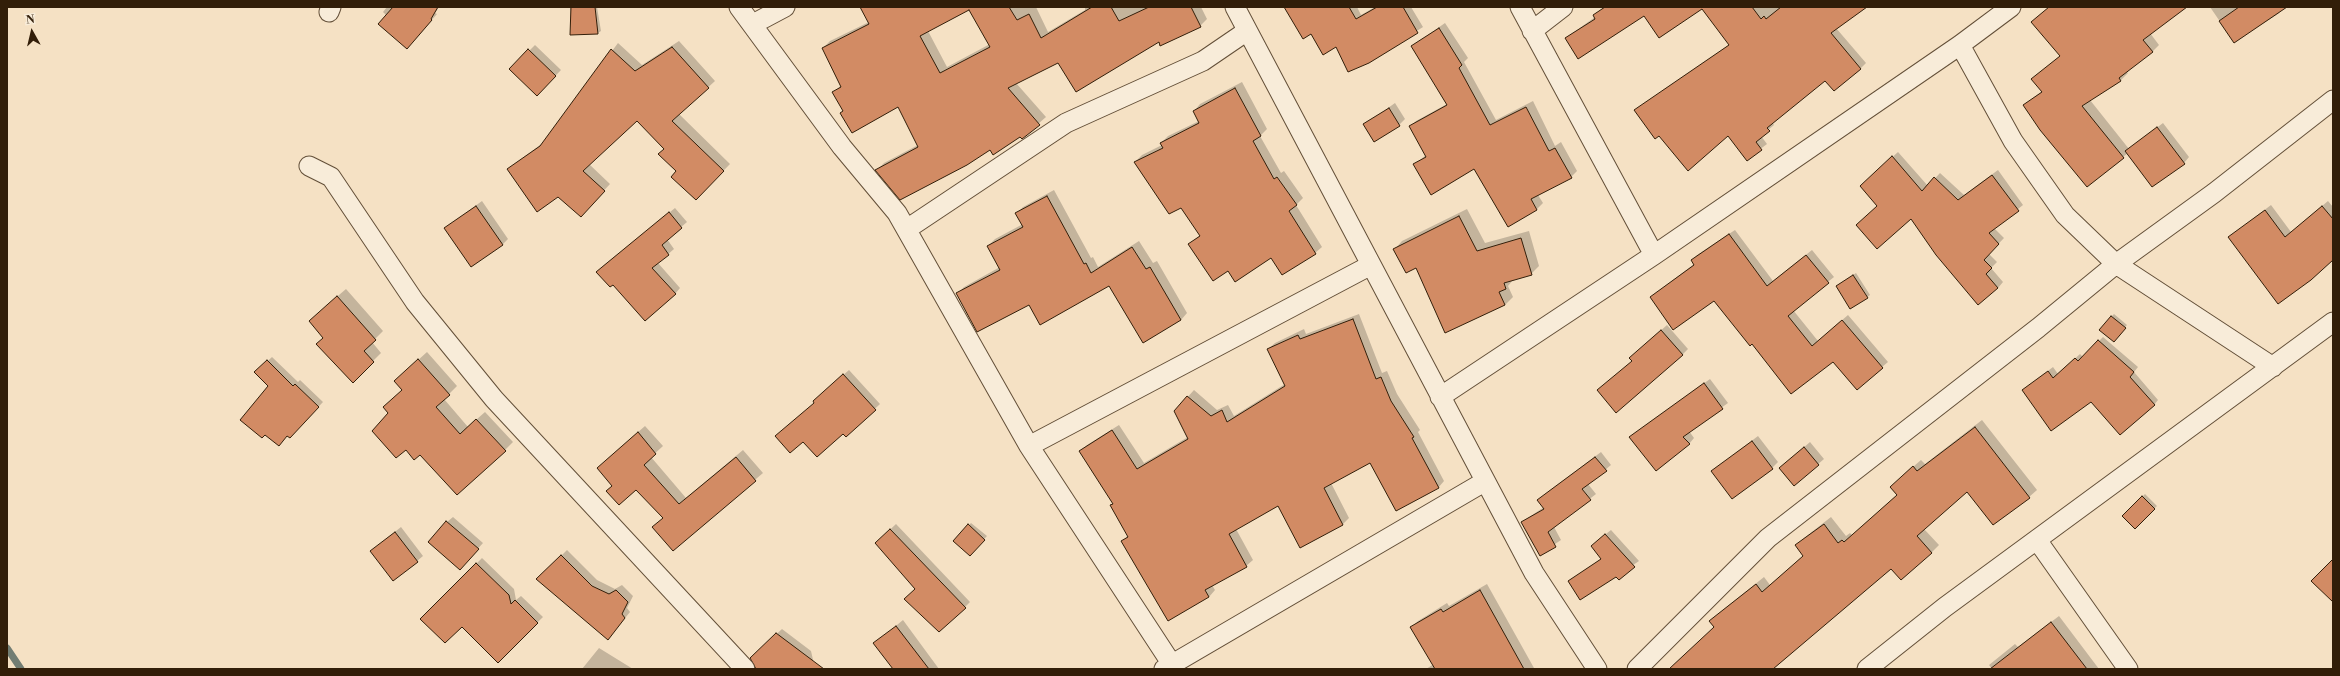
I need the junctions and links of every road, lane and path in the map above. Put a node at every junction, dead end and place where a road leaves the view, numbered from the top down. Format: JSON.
{"nodes":[{"id":1,"x":739,"y":7,"type":"edge"},
{"id":2,"x":785,"y":7,"type":"edge"},
{"id":3,"x":1235,"y":7,"type":"edge"},
{"id":4,"x":1520,"y":7,"type":"edge"},
{"id":5,"x":1563,"y":7,"type":"edge"},
{"id":6,"x":2011,"y":7,"type":"edge"},
{"id":7,"x":753,"y":24,"type":"junction"},
{"id":8,"x":1246,"y":31,"type":"junction"},
{"id":9,"x":1532,"y":31,"type":"junction"},
{"id":10,"x":1960,"y":45,"type":"junction"},
{"id":11,"x":2333,"y":100,"type":"edge"},
{"id":12,"x":310,"y":166,"type":"dead end"},
{"id":13,"x":907,"y":229,"type":"junction"},
{"id":14,"x":1654,"y":255,"type":"junction"},
{"id":15,"x":2116,"y":264,"type":"junction"},
{"id":16,"x":1371,"y":265,"type":"junction"},
{"id":17,"x":2333,"y":322,"type":"edge"},
{"id":18,"x":2273,"y":367,"type":"junction"},
{"id":19,"x":1440,"y":397,"type":"junction"},
{"id":20,"x":1029,"y":446,"type":"junction"},
{"id":21,"x":1484,"y":482,"type":"junction"},
{"id":22,"x":2037,"y":540,"type":"junction"},
{"id":23,"x":1170,"y":667,"type":"edge"},
{"id":24,"x":745,"y":669,"type":"edge"},
{"id":25,"x":1597,"y":669,"type":"edge"},
{"id":26,"x":1637,"y":669,"type":"edge"},
{"id":27,"x":1867,"y":669,"type":"edge"},
{"id":28,"x":2128,"y":669,"type":"edge"}],
"edges":[{"from":1,"to":7,"type":"street"},
{"from":2,"to":7,"type":"street"},
{"from":3,"to":8,"type":"street"},
{"from":4,"to":9,"type":"street"},
{"from":5,"to":9,"type":"street"},
{"from":6,"to":10,"type":"street"},
{"from":7,"to":13,"type":"street"},
{"from":8,"to":13,"type":"street"},
{"from":8,"to":16,"type":"street"},
{"from":9,"to":14,"type":"street"},
{"from":10,"to":14,"type":"street"},
{"from":10,"to":15,"type":"street"},
{"from":11,"to":15,"type":"street"},
{"from":12,"to":24,"type":"street"},
{"from":13,"to":20,"type":"street"},
{"from":14,"to":19,"type":"street"},
{"from":15,"to":18,"type":"street"},
{"from":15,"to":26,"type":"street"},
{"from":16,"to":19,"type":"street"},
{"from":16,"to":20,"type":"street"},
{"from":17,"to":18,"type":"street"},
{"from":18,"to":22,"type":"street"},
{"from":19,"to":21,"type":"street"},
{"from":20,"to":23,"type":"street"},
{"from":21,"to":23,"type":"street"},
{"from":21,"to":25,"type":"street"},
{"from":22,"to":27,"type":"street"},
{"from":22,"to":28,"type":"street"}]}
